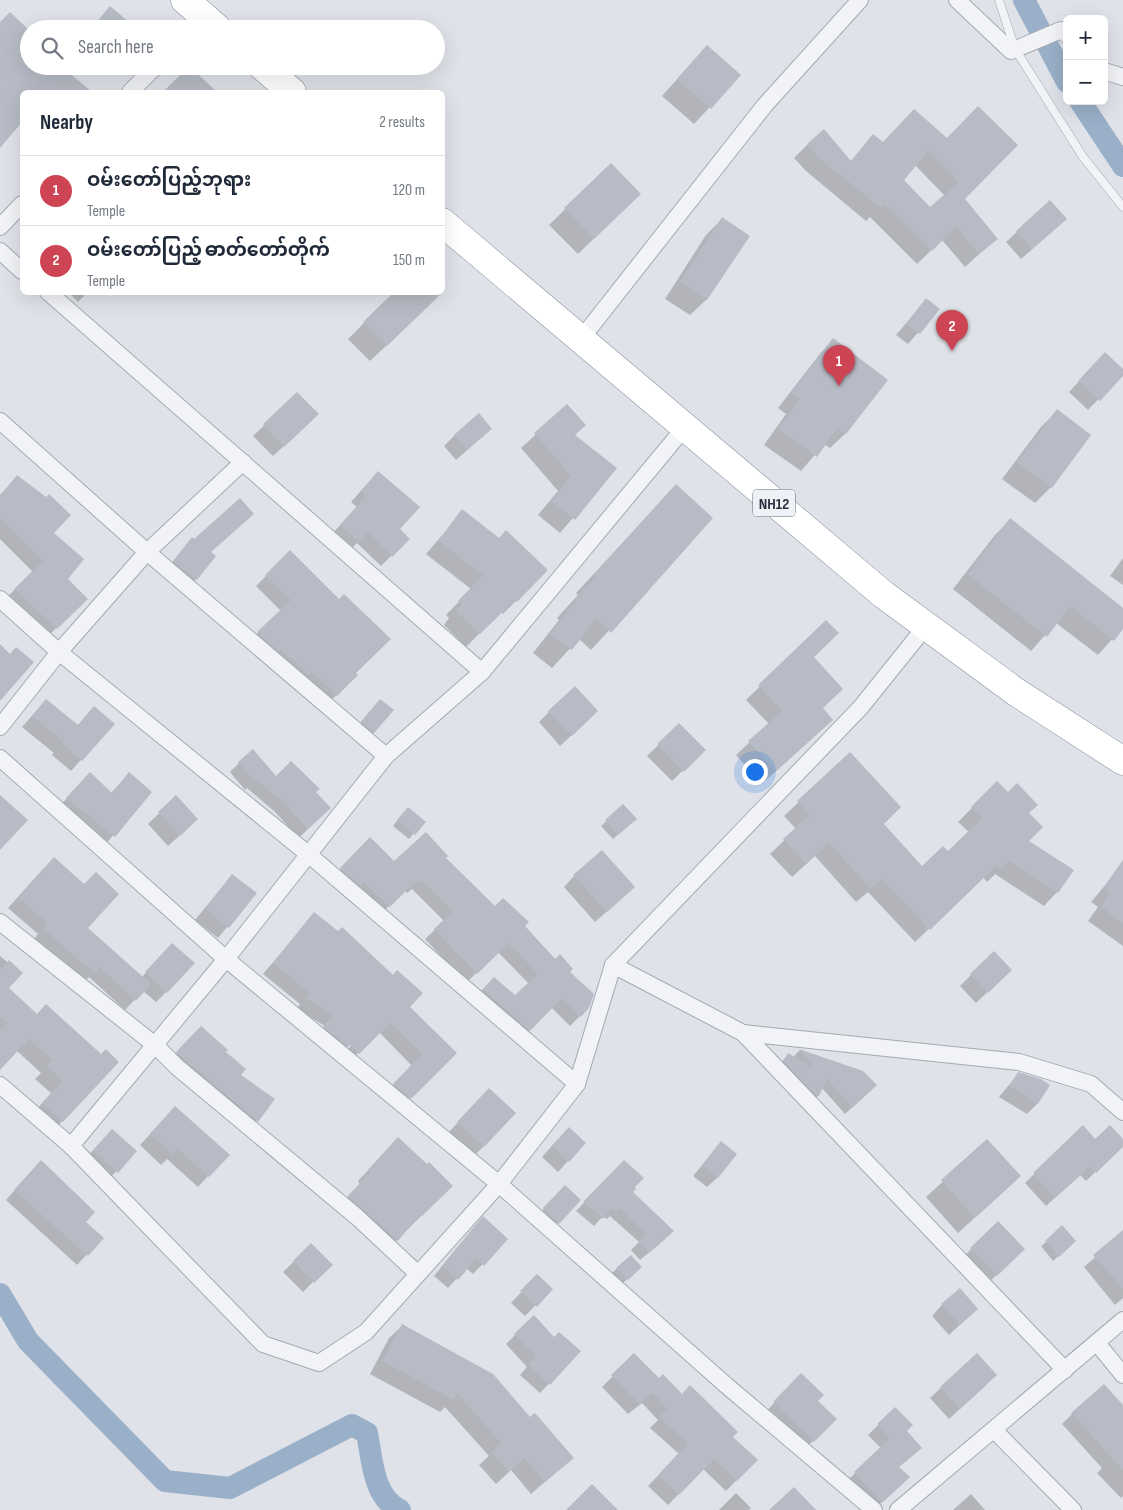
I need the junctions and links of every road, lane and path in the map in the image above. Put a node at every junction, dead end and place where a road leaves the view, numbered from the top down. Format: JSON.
{"nodes":[{"id":1,"x":860,"y":0,"type":"edge"},
{"id":2,"x":957,"y":0,"type":"edge"},
{"id":3,"x":999,"y":0,"type":"edge"},
{"id":4,"x":1063,"y":32,"type":"edge"},
{"id":5,"x":1021,"y":47,"type":"junction"},
{"id":6,"x":1108,"y":72,"type":"edge"},
{"id":7,"x":147,"y":75,"type":"edge"},
{"id":8,"x":272,"y":75,"type":"edge"},
{"id":9,"x":1123,"y":77,"type":"edge"},
{"id":10,"x":132,"y":90,"type":"edge"},
{"id":11,"x":290,"y":90,"type":"edge"},
{"id":12,"x":20,"y":206,"type":"edge"},
{"id":13,"x":1123,"y":207,"type":"edge"},
{"id":14,"x":445,"y":225,"type":"edge"},
{"id":15,"x":0,"y":227,"type":"edge"},
{"id":16,"x":0,"y":251,"type":"edge"},
{"id":17,"x":20,"y":269,"type":"edge"},
{"id":18,"x":51,"y":295,"type":"edge"},
{"id":19,"x":581,"y":339,"type":"junction"},
{"id":20,"x":0,"y":421,"type":"edge"},
{"id":21,"x":685,"y":426,"type":"junction"},
{"id":22,"x":243,"y":462,"type":"junction"},
{"id":23,"x":147,"y":552,"type":"junction"},
{"id":24,"x":0,"y":599,"type":"edge"},
{"id":25,"x":926,"y":626,"type":"junction"},
{"id":26,"x":59,"y":652,"type":"junction"},
{"id":27,"x":482,"y":672,"type":"junction"},
{"id":28,"x":0,"y":727,"type":"edge"},
{"id":29,"x":386,"y":756,"type":"junction"},
{"id":30,"x":0,"y":758,"type":"edge"},
{"id":31,"x":1123,"y":761,"type":"edge"},
{"id":32,"x":308,"y":854,"type":"junction"},
{"id":33,"x":0,"y":922,"type":"edge"},
{"id":34,"x":226,"y":959,"type":"junction"},
{"id":35,"x":613,"y":965,"type":"junction"},
{"id":36,"x":742,"y":1033,"type":"junction"},
{"id":37,"x":155,"y":1045,"type":"junction"},
{"id":38,"x":577,"y":1084,"type":"junction"},
{"id":39,"x":0,"y":1085,"type":"edge"},
{"id":40,"x":1123,"y":1112,"type":"edge"},
{"id":41,"x":71,"y":1146,"type":"junction"},
{"id":42,"x":499,"y":1184,"type":"junction"},
{"id":43,"x":418,"y":1274,"type":"junction"},
{"id":44,"x":1123,"y":1320,"type":"edge"},
{"id":45,"x":1097,"y":1343,"type":"junction"},
{"id":46,"x":1065,"y":1370,"type":"junction"},
{"id":47,"x":1123,"y":1375,"type":"edge"},
{"id":48,"x":994,"y":1430,"type":"junction"},
{"id":49,"x":874,"y":1510,"type":"edge"},
{"id":50,"x":898,"y":1510,"type":"edge"},
{"id":51,"x":1073,"y":1510,"type":"edge"}],
"edges":[{"from":1,"to":19,"type":"street"},
{"from":2,"to":5,"type":"street"},
{"from":3,"to":5,"type":"lane"},
{"from":4,"to":5,"type":"street"},
{"from":5,"to":13,"type":"lane"},
{"from":6,"to":9,"type":"street"},
{"from":7,"to":10,"type":"street"},
{"from":8,"to":11,"type":"highway"},
{"from":12,"to":15,"type":"street"},
{"from":14,"to":19,"type":"highway","number":"NH12"},
{"from":16,"to":17,"type":"street"},
{"from":18,"to":22,"type":"street"},
{"from":19,"to":21,"type":"highway","number":"NH12"},
{"from":20,"to":23,"type":"street"},
{"from":21,"to":25,"type":"highway","number":"NH12"},
{"from":21,"to":27,"type":"street"},
{"from":22,"to":23,"type":"street"},
{"from":22,"to":27,"type":"street"},
{"from":23,"to":26,"type":"street"},
{"from":23,"to":29,"type":"street"},
{"from":24,"to":26,"type":"street"},
{"from":25,"to":31,"type":"highway","number":"NH12"},
{"from":25,"to":35,"type":"street"},
{"from":26,"to":28,"type":"street"},
{"from":26,"to":32,"type":"street"},
{"from":27,"to":29,"type":"street"},
{"from":29,"to":32,"type":"street"},
{"from":30,"to":34,"type":"street"},
{"from":32,"to":34,"type":"street"},
{"from":32,"to":38,"type":"street"},
{"from":33,"to":37,"type":"street"},
{"from":34,"to":37,"type":"street"},
{"from":34,"to":42,"type":"street"},
{"from":35,"to":36,"type":"street"},
{"from":35,"to":38,"type":"street"},
{"from":36,"to":40,"type":"street"},
{"from":36,"to":46,"type":"street"},
{"from":37,"to":41,"type":"street"},
{"from":37,"to":43,"type":"street"},
{"from":38,"to":42,"type":"street"},
{"from":39,"to":41,"type":"street"},
{"from":41,"to":43,"type":"street"},
{"from":42,"to":43,"type":"street"},
{"from":42,"to":49,"type":"street"},
{"from":44,"to":45,"type":"street"},
{"from":45,"to":46,"type":"street"},
{"from":45,"to":47,"type":"street"},
{"from":46,"to":48,"type":"street"},
{"from":48,"to":50,"type":"street"},
{"from":48,"to":51,"type":"street"}]}
